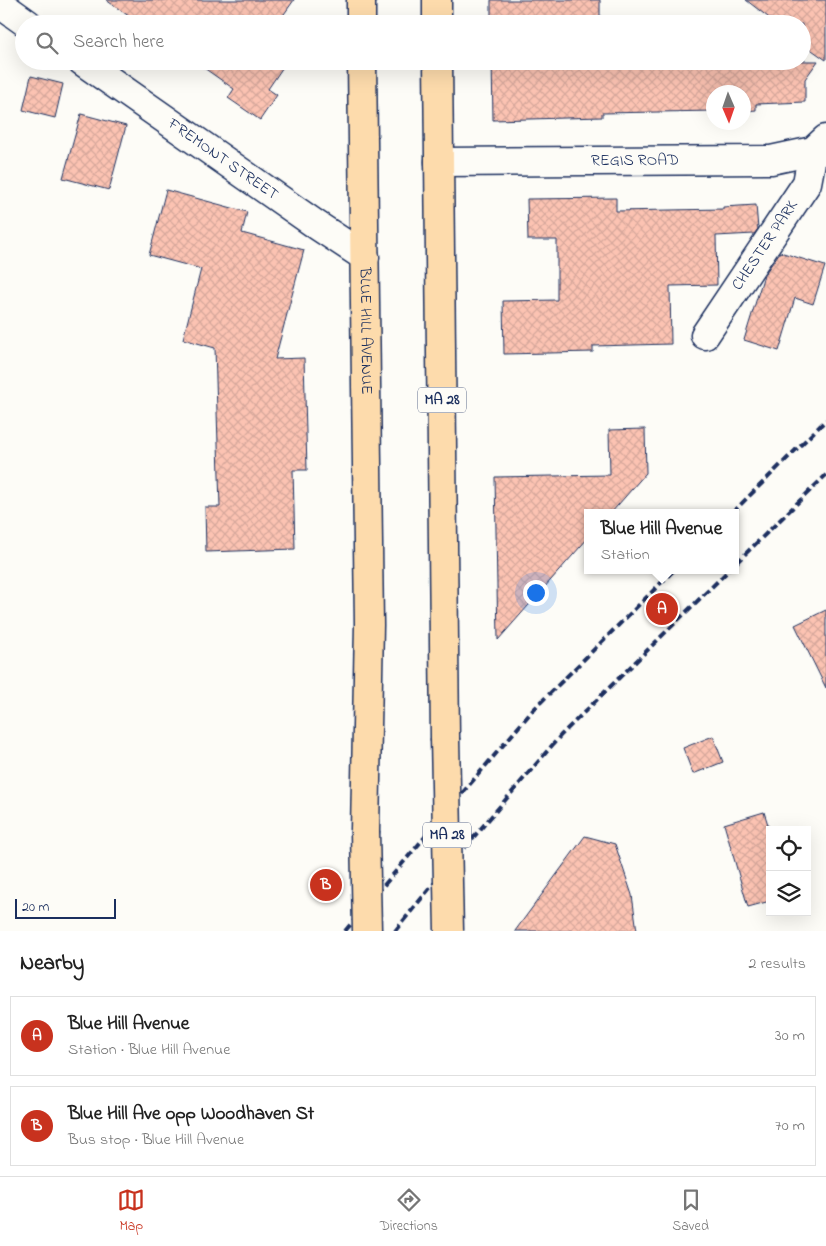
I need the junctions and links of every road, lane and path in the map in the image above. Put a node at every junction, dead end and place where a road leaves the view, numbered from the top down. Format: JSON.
{"nodes":[{"id":1,"x":361,"y":0,"type":"edge"},
{"id":2,"x":437,"y":0,"type":"edge"},
{"id":3,"x":0,"y":4,"type":"edge"},
{"id":4,"x":15,"y":15,"type":"edge"},
{"id":5,"x":361,"y":15,"type":"edge"},
{"id":6,"x":437,"y":15,"type":"edge"},
{"id":7,"x":95,"y":70,"type":"edge"},
{"id":8,"x":362,"y":70,"type":"edge"},
{"id":9,"x":438,"y":70,"type":"edge"},
{"id":10,"x":819,"y":145,"type":"edge"},
{"id":11,"x":439,"y":162,"type":"junction"},
{"id":12,"x":365,"y":257,"type":"junction"},
{"id":13,"x":705,"y":335,"type":"dead end"},
{"id":14,"x":367,"y":931,"type":"edge"},
{"id":15,"x":449,"y":931,"type":"edge"}],
"edges":[{"from":1,"to":5,"type":"highway"},
{"from":2,"to":6,"type":"highway"},
{"from":3,"to":4,"type":"street"},
{"from":7,"to":12,"type":"street","name":"FREMONT STREET"},
{"from":8,"to":12,"type":"highway","name":"BLUE HILL AVENUE"},
{"from":9,"to":11,"type":"highway","number":"MA 28"},
{"from":10,"to":11,"type":"street","name":"REGIS ROAD"},
{"from":10,"to":13,"type":"street","name":"CHESTER PARK"},
{"from":11,"to":15,"type":"highway","number":"MA 28","bridge":true},
{"from":12,"to":14,"type":"highway","name":"BLUE HILL AVENUE","bridge":true}]}
